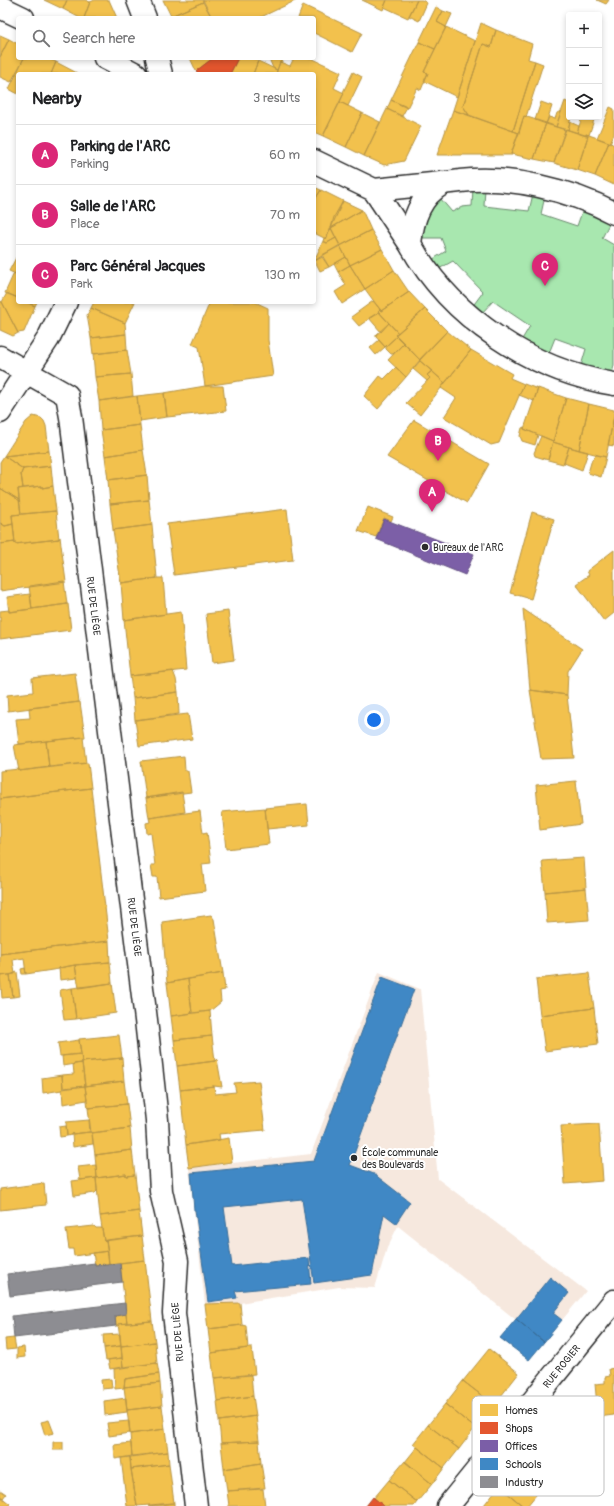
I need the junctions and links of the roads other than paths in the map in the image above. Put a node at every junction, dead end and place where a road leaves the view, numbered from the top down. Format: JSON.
{"nodes":[{"id":1,"x":138,"y":0,"type":"edge"},
{"id":2,"x":0,"y":7,"type":"edge"},
{"id":3,"x":19,"y":16,"type":"edge"},
{"id":4,"x":144,"y":16,"type":"edge"},
{"id":5,"x":109,"y":60,"type":"edge"},
{"id":6,"x":158,"y":60,"type":"edge"},
{"id":7,"x":132,"y":72,"type":"edge"},
{"id":8,"x":160,"y":72,"type":"edge"},
{"id":9,"x":316,"y":162,"type":"edge"},
{"id":10,"x":442,"y":184,"type":"junction"},
{"id":11,"x":374,"y":190,"type":"junction"},
{"id":12,"x":614,"y":213,"type":"edge"},
{"id":13,"x":410,"y":244,"type":"junction"},
{"id":14,"x":65,"y":304,"type":"edge"},
{"id":15,"x":0,"y":357,"type":"edge"},
{"id":16,"x":26,"y":373,"type":"junction"},
{"id":17,"x":614,"y":384,"type":"edge"},
{"id":18,"x":0,"y":412,"type":"edge"},
{"id":19,"x":614,"y":1301,"type":"edge"},
{"id":20,"x":537,"y":1396,"type":"edge"},
{"id":21,"x":472,"y":1476,"type":"edge"},
{"id":22,"x":196,"y":1506,"type":"edge"},
{"id":23,"x":448,"y":1506,"type":"edge"}],
"edges":[{"from":1,"to":4,"type":"street"},
{"from":2,"to":3,"type":"street"},
{"from":5,"to":7,"type":"street"},
{"from":6,"to":8,"type":"street"},
{"from":9,"to":11,"type":"street"},
{"from":10,"to":11,"type":"street"},
{"from":10,"to":12,"type":"street"},
{"from":10,"to":13,"type":"street"},
{"from":11,"to":13,"type":"street"},
{"from":13,"to":17,"type":"street"},
{"from":14,"to":16,"type":"street"},
{"from":15,"to":16,"type":"street"},
{"from":16,"to":18,"type":"street"},
{"from":16,"to":22,"type":"street","name":"RUE DE LIÈGE"},
{"from":19,"to":20,"type":"street","name":"RUE ROGIER"},
{"from":21,"to":23,"type":"street","name":"RUE ROGIER"}]}
